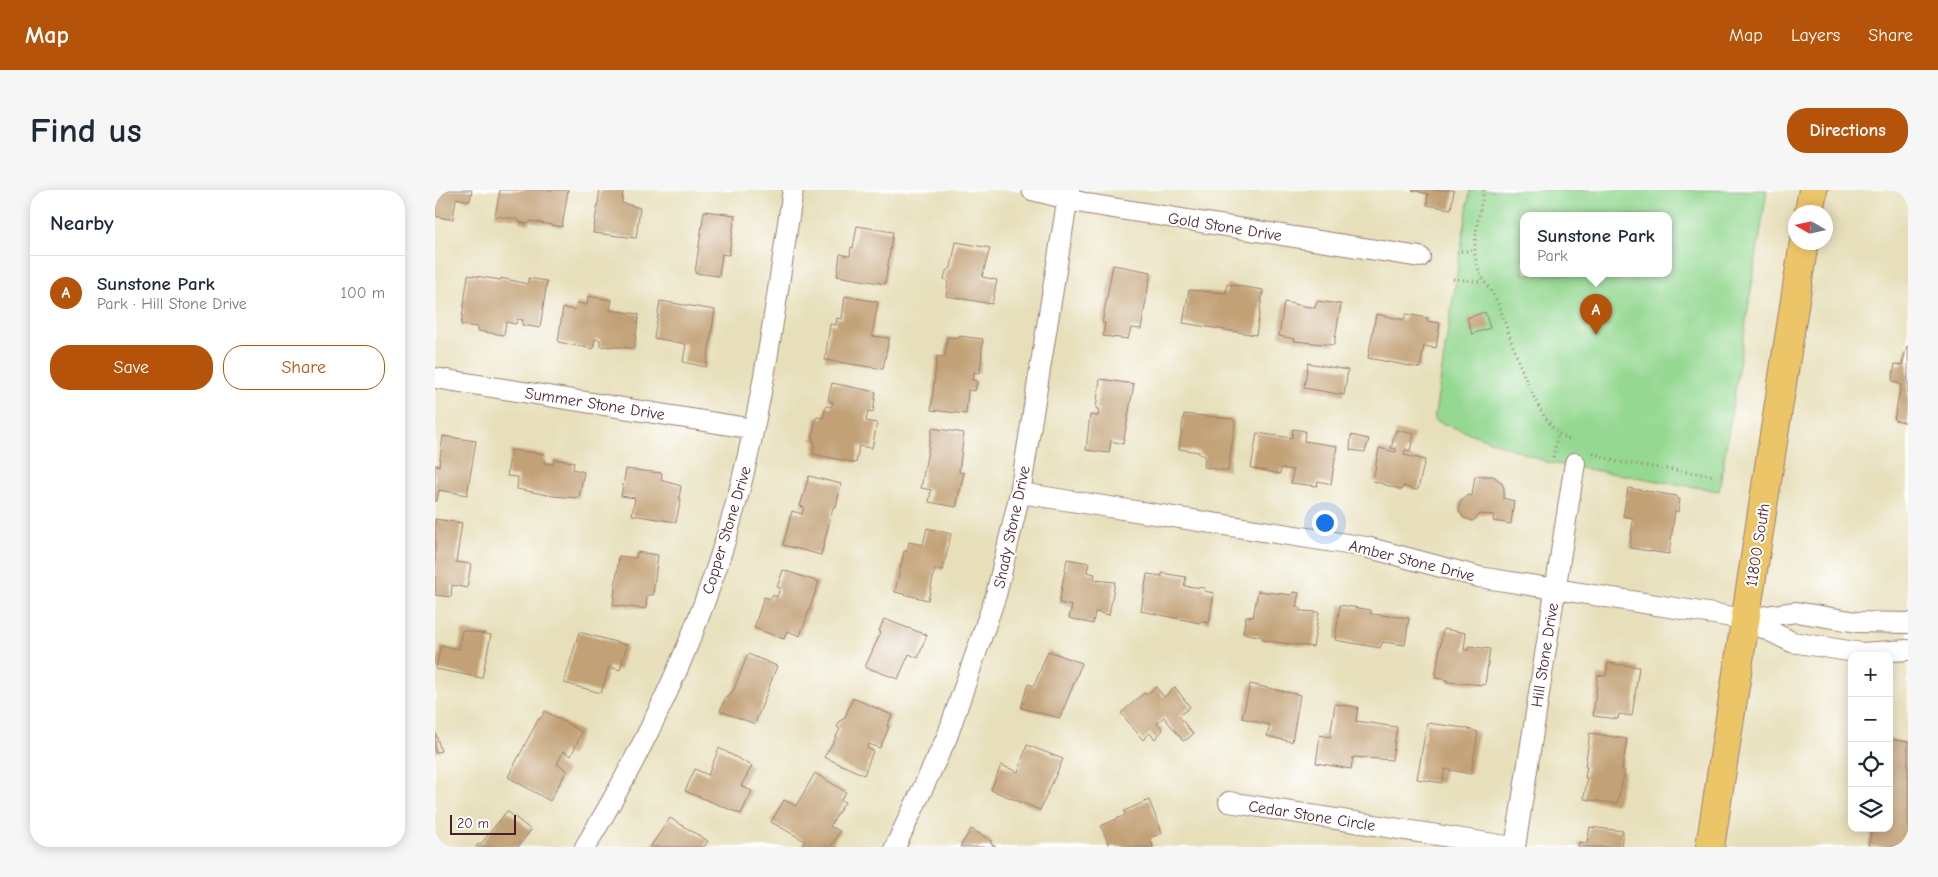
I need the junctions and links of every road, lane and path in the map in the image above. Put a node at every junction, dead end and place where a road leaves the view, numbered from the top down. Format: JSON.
{"nodes":[{"id":1,"x":793,"y":190,"type":"edge"},
{"id":2,"x":1032,"y":190,"type":"edge"},
{"id":3,"x":1484,"y":190,"type":"edge"},
{"id":4,"x":1813,"y":190,"type":"edge"},
{"id":5,"x":1068,"y":194,"type":"edge"},
{"id":6,"x":1810,"y":205,"type":"edge"},
{"id":7,"x":1803,"y":250,"type":"edge"},
{"id":8,"x":1461,"y":251,"type":"dead end"},
{"id":9,"x":1476,"y":251,"type":"junction"},
{"id":10,"x":1420,"y":256,"type":"dead end"},
{"id":11,"x":1453,"y":279,"type":"dead end"},
{"id":12,"x":1483,"y":282,"type":"junction"},
{"id":13,"x":435,"y":378,"type":"edge"},
{"id":14,"x":754,"y":429,"type":"junction"},
{"id":15,"x":1557,"y":433,"type":"junction"},
{"id":16,"x":1581,"y":452,"type":"junction"},
{"id":17,"x":1552,"y":463,"type":"dead end"},
{"id":18,"x":1715,"y":476,"type":"dead end"},
{"id":19,"x":1020,"y":493,"type":"junction"},
{"id":20,"x":1555,"y":589,"type":"junction"},
{"id":21,"x":1745,"y":619,"type":"junction"},
{"id":22,"x":1908,"y":623,"type":"edge"},
{"id":23,"x":1908,"y":650,"type":"edge"},
{"id":24,"x":1229,"y":802,"type":"dead end"},
{"id":25,"x":585,"y":847,"type":"edge"},
{"id":26,"x":895,"y":847,"type":"edge"},
{"id":27,"x":1514,"y":847,"type":"edge"},
{"id":28,"x":1711,"y":847,"type":"edge"}],
"edges":[{"from":1,"to":14,"type":"street","name":"Copper Stone Drive"},
{"from":2,"to":5,"type":"street","name":"Gold Stone Drive"},
{"from":3,"to":9,"type":"path"},
{"from":4,"to":6,"type":"main road"},
{"from":5,"to":10,"type":"street","name":"Gold Stone Drive"},
{"from":5,"to":19,"type":"street","name":"Shady Stone Drive"},
{"from":7,"to":21,"type":"main road","name":"11800 South"},
{"from":8,"to":9,"type":"path"},
{"from":9,"to":12,"type":"path"},
{"from":11,"to":12,"type":"path"},
{"from":12,"to":15,"type":"path"},
{"from":13,"to":14,"type":"street","name":"Summer Stone Drive"},
{"from":14,"to":25,"type":"street","name":"Copper Stone Drive"},
{"from":15,"to":16,"type":"path"},
{"from":15,"to":17,"type":"path"},
{"from":16,"to":18,"type":"path"},
{"from":16,"to":20,"type":"street","name":"Hill Stone Drive"},
{"from":19,"to":20,"type":"street","name":"Amber Stone Drive"},
{"from":19,"to":26,"type":"street","name":"Shady Stone Drive"},
{"from":20,"to":21,"type":"street","name":"Amber Stone Drive"},
{"from":20,"to":27,"type":"street","name":"Hill Stone Drive"},
{"from":21,"to":22,"type":"street"},
{"from":21,"to":23,"type":"street"},
{"from":21,"to":28,"type":"main road","name":"11800 South"},
{"from":24,"to":27,"type":"street","name":"Cedar Stone Circle"}]}
